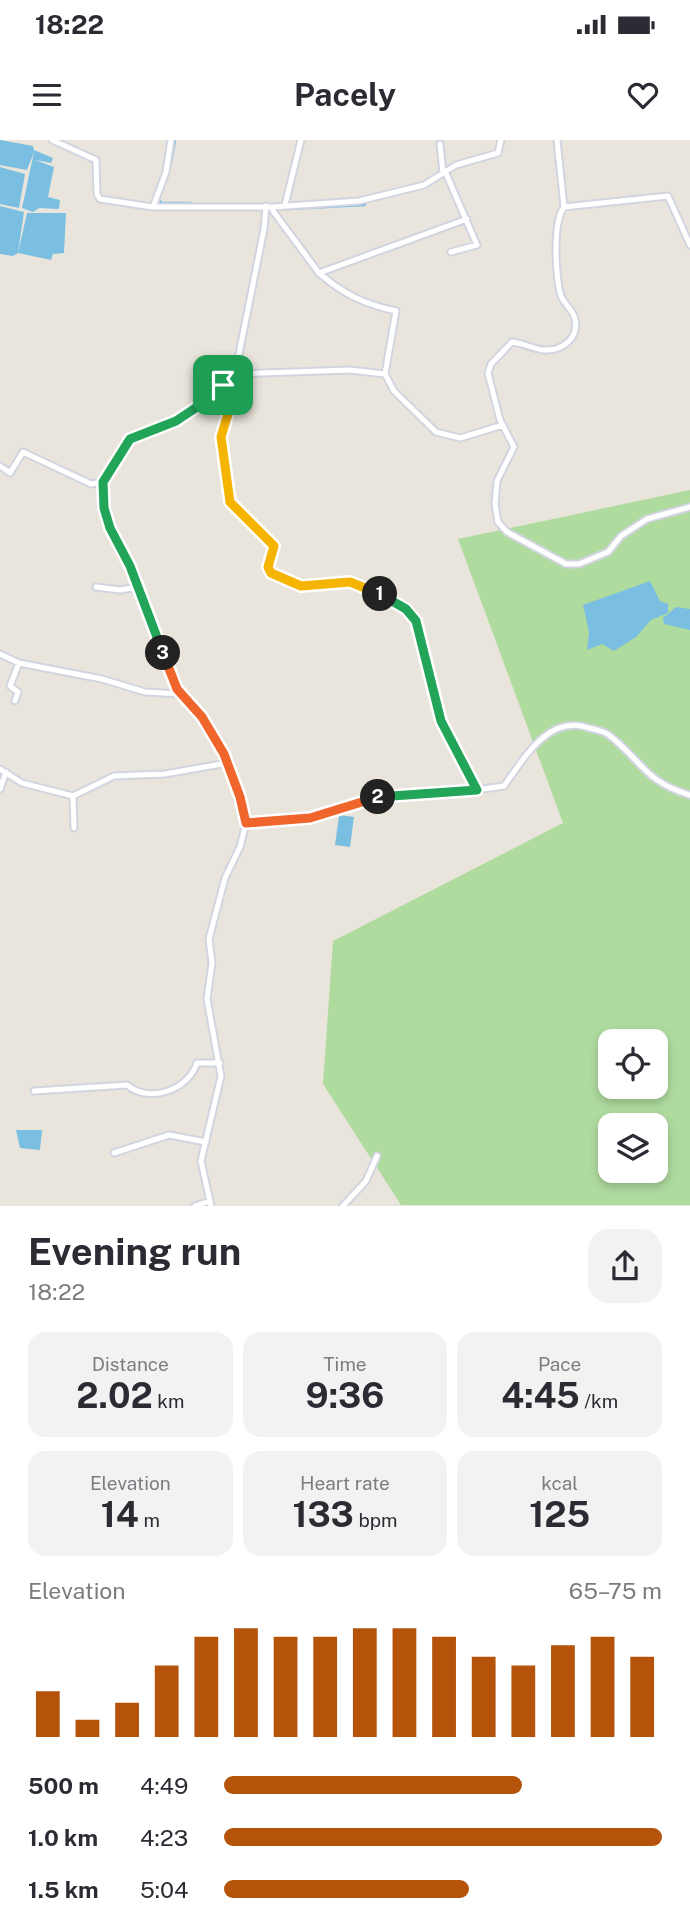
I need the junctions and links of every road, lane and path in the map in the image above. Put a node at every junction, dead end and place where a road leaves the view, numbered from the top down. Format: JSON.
{"nodes":[{"id":1,"x":51,"y":140,"type":"edge"},
{"id":2,"x":172,"y":140,"type":"edge"},
{"id":3,"x":301,"y":140,"type":"edge"},
{"id":4,"x":501,"y":140,"type":"edge"},
{"id":5,"x":557,"y":140,"type":"edge"},
{"id":6,"x":440,"y":144,"type":"dead end"},
{"id":7,"x":444,"y":172,"type":"junction"},
{"id":8,"x":285,"y":205,"type":"junction"},
{"id":9,"x":153,"y":207,"type":"junction"},
{"id":10,"x":269,"y":207,"type":"junction"},
{"id":11,"x":565,"y":207,"type":"junction"},
{"id":12,"x":467,"y":219,"type":"junction"},
{"id":13,"x":690,"y":245,"type":"edge"},
{"id":14,"x":452,"y":252,"type":"dead end"},
{"id":15,"x":319,"y":272,"type":"junction"},
{"id":16,"x":386,"y":373,"type":"junction"},
{"id":17,"x":235,"y":374,"type":"junction"},
{"id":18,"x":223,"y":385,"type":"junction"},
{"id":19,"x":503,"y":425,"type":"junction"},
{"id":20,"x":0,"y":466,"type":"edge"},
{"id":21,"x":103,"y":482,"type":"junction"},
{"id":22,"x":690,"y":507,"type":"edge"},
{"id":23,"x":96,"y":587,"type":"dead end"},
{"id":24,"x":138,"y":587,"type":"junction"},
{"id":25,"x":0,"y":654,"type":"edge"},
{"id":26,"x":19,"y":663,"type":"junction"},
{"id":27,"x":181,"y":694,"type":"junction"},
{"id":28,"x":15,"y":701,"type":"dead end"},
{"id":29,"x":227,"y":763,"type":"junction"},
{"id":30,"x":3,"y":771,"type":"edge"},
{"id":31,"x":0,"y":789,"type":"edge"},
{"id":32,"x":477,"y":790,"type":"junction"},
{"id":33,"x":690,"y":795,"type":"edge"},
{"id":34,"x":73,"y":796,"type":"junction"},
{"id":35,"x":246,"y":823,"type":"junction"},
{"id":36,"x":74,"y":828,"type":"dead end"},
{"id":37,"x":220,"y":1063,"type":"junction"},
{"id":38,"x":34,"y":1091,"type":"dead end"},
{"id":39,"x":206,"y":1142,"type":"junction"},
{"id":40,"x":114,"y":1153,"type":"dead end"},
{"id":41,"x":377,"y":1156,"type":"dead end"},
{"id":42,"x":211,"y":1203,"type":"edge"},
{"id":43,"x":195,"y":1206,"type":"edge"},
{"id":44,"x":343,"y":1206,"type":"edge"}],
"edges":[{"from":1,"to":9,"type":"street"},
{"from":2,"to":9,"type":"street"},
{"from":3,"to":8,"type":"street"},
{"from":4,"to":7,"type":"street"},
{"from":5,"to":11,"type":"street"},
{"from":6,"to":7,"type":"street"},
{"from":7,"to":8,"type":"street"},
{"from":7,"to":12,"type":"street"},
{"from":8,"to":10,"type":"street"},
{"from":9,"to":10,"type":"street"},
{"from":10,"to":15,"type":"street"},
{"from":10,"to":17,"type":"street"},
{"from":11,"to":13,"type":"street"},
{"from":11,"to":19,"type":"street"},
{"from":12,"to":14,"type":"street"},
{"from":12,"to":15,"type":"street"},
{"from":15,"to":16,"type":"street"},
{"from":16,"to":17,"type":"street"},
{"from":16,"to":19,"type":"street"},
{"from":17,"to":18,"type":"street"},
{"from":18,"to":21,"type":"street"},
{"from":18,"to":32,"type":"street"},
{"from":19,"to":22,"type":"street"},
{"from":20,"to":21,"type":"street"},
{"from":21,"to":24,"type":"street"},
{"from":23,"to":24,"type":"street"},
{"from":24,"to":27,"type":"street"},
{"from":25,"to":26,"type":"street"},
{"from":26,"to":27,"type":"street"},
{"from":26,"to":28,"type":"street"},
{"from":27,"to":29,"type":"street"},
{"from":29,"to":34,"type":"street"},
{"from":29,"to":35,"type":"street"},
{"from":30,"to":31,"type":"street"},
{"from":30,"to":34,"type":"street"},
{"from":32,"to":33,"type":"street"},
{"from":32,"to":35,"type":"street"},
{"from":34,"to":36,"type":"street"},
{"from":35,"to":37,"type":"street"},
{"from":37,"to":38,"type":"street"},
{"from":37,"to":39,"type":"street"},
{"from":39,"to":40,"type":"street"},
{"from":39,"to":42,"type":"street"},
{"from":41,"to":44,"type":"street"},
{"from":42,"to":43,"type":"street"}]}
